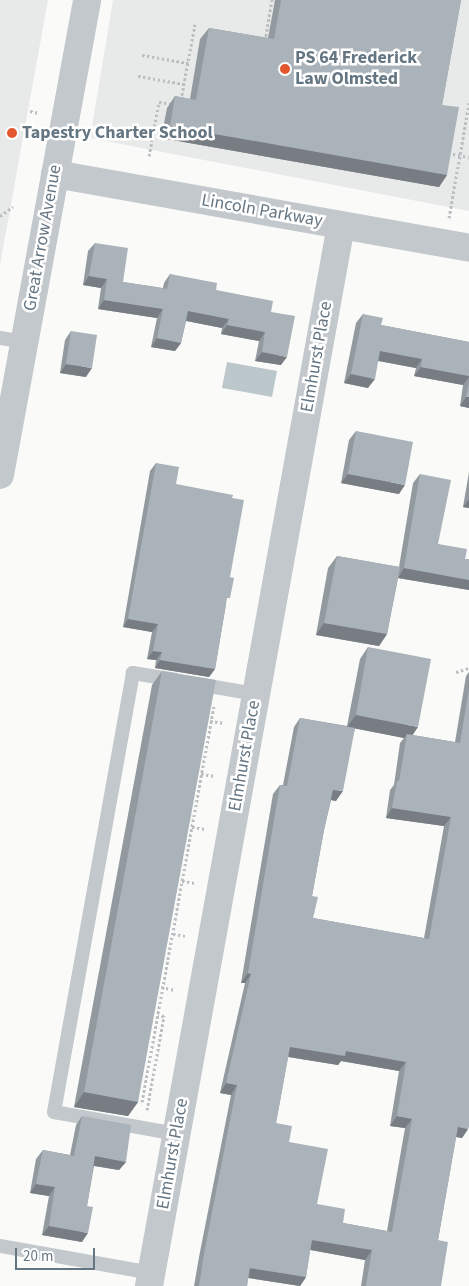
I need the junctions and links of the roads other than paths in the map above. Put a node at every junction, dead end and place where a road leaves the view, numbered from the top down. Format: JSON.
{"nodes":[{"id":1,"x":87,"y":0,"type":"edge"},
{"id":2,"x":55,"y":174,"type":"junction"},
{"id":3,"x":341,"y":225,"type":"junction"},
{"id":4,"x":469,"y":248,"type":"edge"},
{"id":5,"x":12,"y":340,"type":"edge"},
{"id":6,"x":8,"y":390,"type":"edge"},
{"id":7,"x":0,"y":476,"type":"edge"},
{"id":8,"x":256,"y":694,"type":"junction"},
{"id":9,"x":176,"y":1134,"type":"junction"},
{"id":10,"x":0,"y":1246,"type":"edge"},
{"id":11,"x":150,"y":1279,"type":"edge"}],
"edges":[{"from":1,"to":2,"type":"street","name":"Great Arrow Avenue"},
{"from":2,"to":3,"type":"street","name":"Lincoln Parkway"},
{"from":2,"to":5,"type":"street","name":"Great Arrow Avenue"},
{"from":3,"to":4,"type":"street","name":"Lincoln Parkway"},
{"from":3,"to":8,"type":"street","name":"Elmhurst Place"},
{"from":5,"to":6,"type":"street","name":"Great Arrow Avenue"},
{"from":6,"to":7,"type":"street","name":"Great Arrow Avenue"},
{"from":8,"to":9,"type":"street","name":"Elmhurst Place"},
{"from":8,"to":9,"type":"lane"},
{"from":9,"to":11,"type":"street","name":"Elmhurst Place"},
{"from":10,"to":11,"type":"lane"}]}
